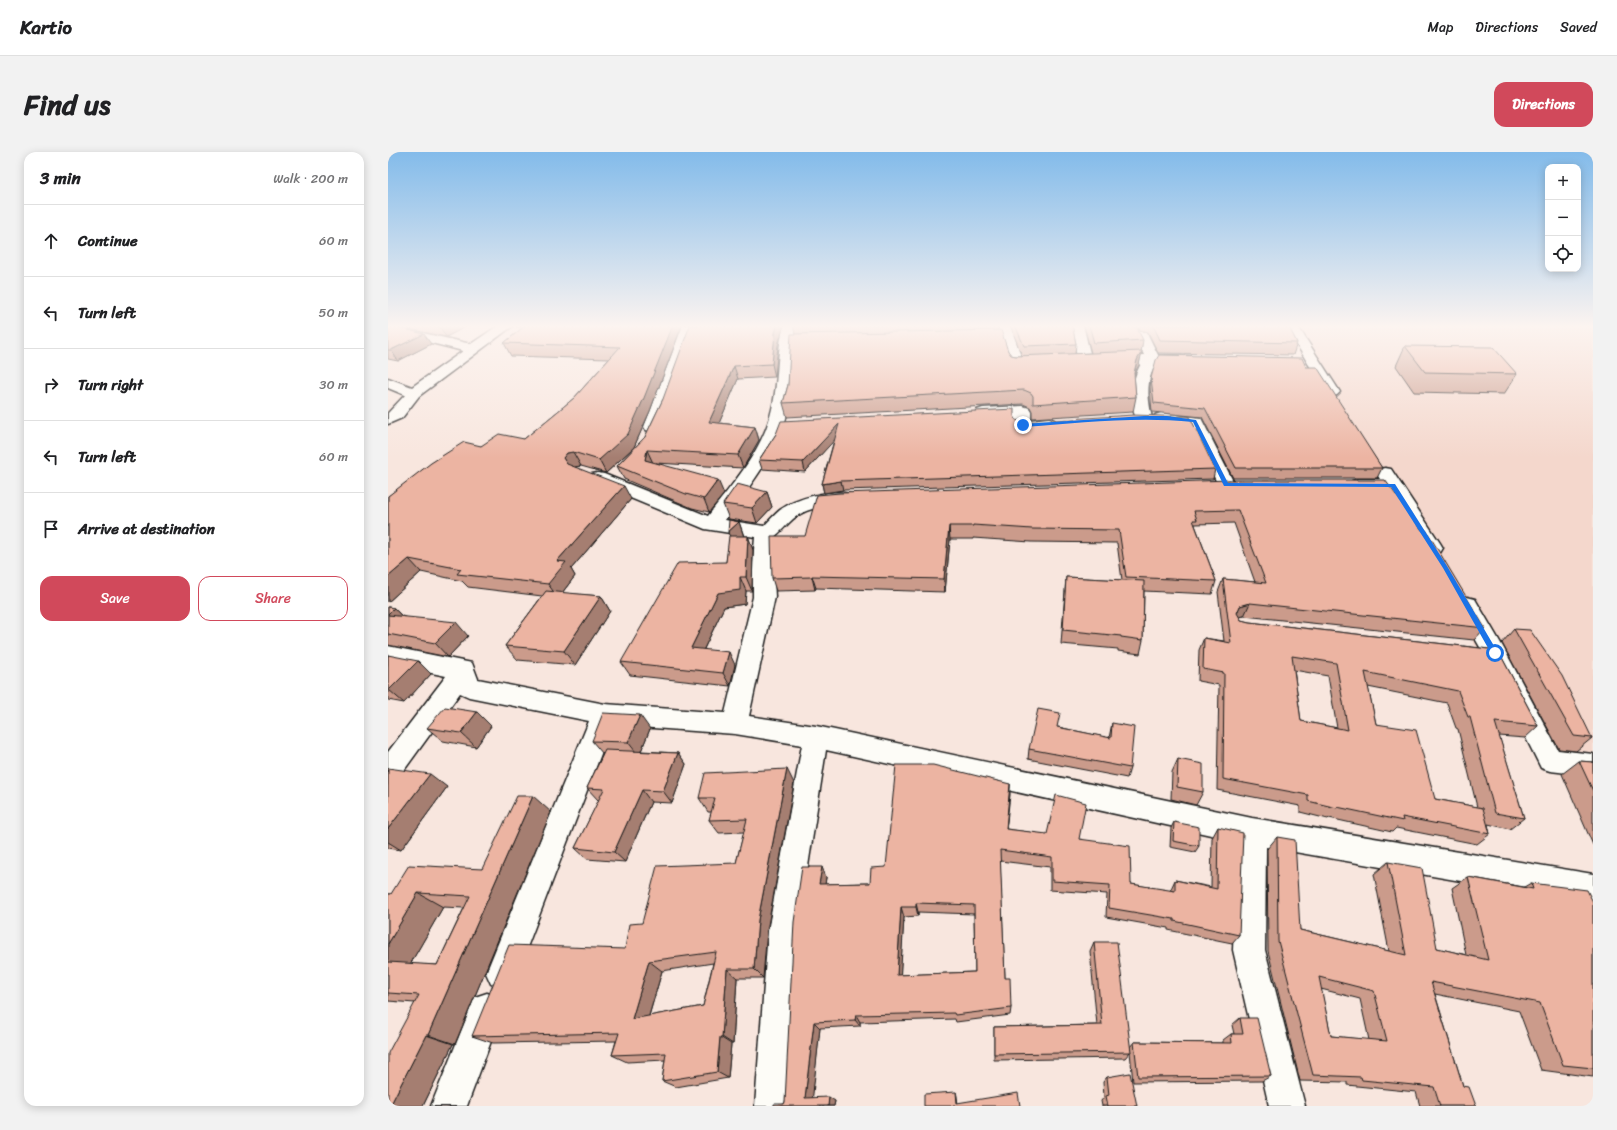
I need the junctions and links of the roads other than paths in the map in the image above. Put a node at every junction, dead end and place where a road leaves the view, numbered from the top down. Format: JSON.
{"nodes":[{"id":1,"x":449,"y":370,"type":"edge"},
{"id":2,"x":674,"y":370,"type":"edge"},
{"id":3,"x":783,"y":370,"type":"edge"},
{"id":4,"x":1143,"y":370,"type":"edge"},
{"id":5,"x":1312,"y":370,"type":"edge"},
{"id":6,"x":388,"y":383,"type":"edge"},
{"id":7,"x":414,"y":393,"type":"junction"},
{"id":8,"x":1344,"y":409,"type":"edge"},
{"id":9,"x":967,"y":414,"type":"edge"},
{"id":10,"x":388,"y":419,"type":"edge"},
{"id":11,"x":1060,"y":423,"type":"edge"},
{"id":12,"x":645,"y":444,"type":"edge"},
{"id":13,"x":1376,"y":460,"type":"edge"},
{"id":14,"x":581,"y":472,"type":"edge"},
{"id":15,"x":1226,"y":485,"type":"edge"},
{"id":16,"x":1337,"y":485,"type":"edge"},
{"id":17,"x":1393,"y":485,"type":"junction"},
{"id":18,"x":859,"y":498,"type":"edge"},
{"id":19,"x":712,"y":525,"type":"junction"},
{"id":20,"x":765,"y":532,"type":"junction"},
{"id":21,"x":1441,"y":561,"type":"edge"},
{"id":22,"x":1457,"y":587,"type":"edge"},
{"id":23,"x":388,"y":656,"type":"edge"},
{"id":24,"x":464,"y":670,"type":"junction"},
{"id":25,"x":605,"y":714,"type":"junction"},
{"id":26,"x":735,"y":724,"type":"junction"},
{"id":27,"x":816,"y":737,"type":"junction"},
{"id":28,"x":1593,"y":765,"type":"edge"},
{"id":29,"x":388,"y":772,"type":"edge"},
{"id":30,"x":1252,"y":831,"type":"junction"},
{"id":31,"x":1593,"y":890,"type":"edge"},
{"id":32,"x":449,"y":1106,"type":"edge"},
{"id":33,"x":773,"y":1106,"type":"edge"},
{"id":34,"x":1287,"y":1106,"type":"edge"}],
"edges":[{"from":1,"to":7,"type":"street"},
{"from":2,"to":12,"type":"street"},
{"from":3,"to":19,"type":"street"},
{"from":4,"to":15,"type":"street"},
{"from":5,"to":8,"type":"street"},
{"from":6,"to":7,"type":"street"},
{"from":7,"to":10,"type":"street"},
{"from":9,"to":11,"type":"street"},
{"from":13,"to":17,"type":"street"},
{"from":14,"to":19,"type":"street"},
{"from":16,"to":17,"type":"street"},
{"from":17,"to":21,"type":"street"},
{"from":18,"to":20,"type":"street"},
{"from":19,"to":20,"type":"street"},
{"from":20,"to":26,"type":"street"},
{"from":22,"to":28,"type":"street"},
{"from":23,"to":24,"type":"street"},
{"from":24,"to":25,"type":"street"},
{"from":24,"to":29,"type":"street"},
{"from":25,"to":26,"type":"street"},
{"from":25,"to":32,"type":"street"},
{"from":26,"to":27,"type":"street"},
{"from":27,"to":30,"type":"street"},
{"from":27,"to":33,"type":"street"},
{"from":30,"to":31,"type":"street"},
{"from":30,"to":34,"type":"street"}]}
